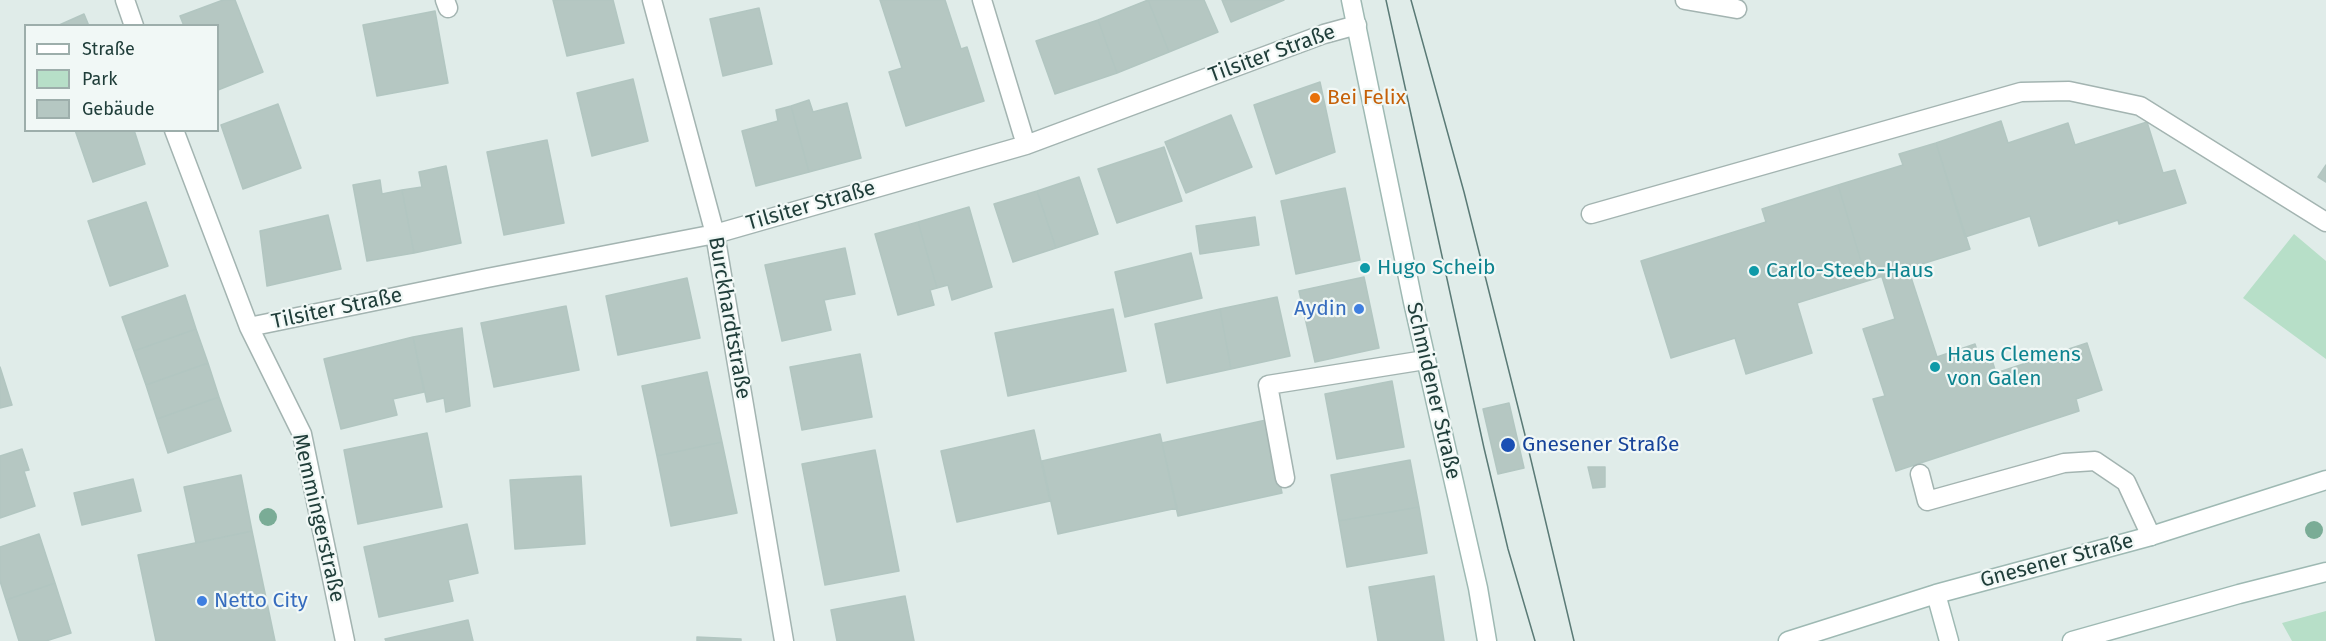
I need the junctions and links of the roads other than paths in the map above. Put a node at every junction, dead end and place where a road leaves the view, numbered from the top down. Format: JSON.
{"nodes":[{"id":1,"x":125,"y":0,"type":"edge"},
{"id":2,"x":652,"y":0,"type":"edge"},
{"id":3,"x":982,"y":0,"type":"edge"},
{"id":4,"x":1351,"y":0,"type":"edge"},
{"id":5,"x":1685,"y":0,"type":"edge"},
{"id":6,"x":1737,"y":9,"type":"dead end"},
{"id":7,"x":133,"y":24,"type":"edge"},
{"id":8,"x":1357,"y":25,"type":"junction"},
{"id":9,"x":175,"y":132,"type":"edge"},
{"id":10,"x":1026,"y":145,"type":"junction"},
{"id":11,"x":1591,"y":214,"type":"dead end"},
{"id":12,"x":2326,"y":222,"type":"edge"},
{"id":13,"x":715,"y":234,"type":"junction"},
{"id":14,"x":249,"y":327,"type":"junction"},
{"id":15,"x":1425,"y":360,"type":"junction"},
{"id":16,"x":1920,"y":474,"type":"dead end"},
{"id":17,"x":1285,"y":478,"type":"dead end"},
{"id":18,"x":2326,"y":480,"type":"edge"},
{"id":19,"x":2151,"y":536,"type":"junction"},
{"id":20,"x":2326,"y":572,"type":"edge"},
{"id":21,"x":1936,"y":594,"type":"junction"},
{"id":22,"x":345,"y":641,"type":"edge"},
{"id":23,"x":784,"y":641,"type":"edge"},
{"id":24,"x":1487,"y":641,"type":"edge"},
{"id":25,"x":1788,"y":641,"type":"edge"},
{"id":26,"x":1949,"y":641,"type":"edge"},
{"id":27,"x":2072,"y":641,"type":"edge"}],
"edges":[{"from":1,"to":7,"type":"street"},
{"from":2,"to":13,"type":"street","name":"Burckhardtstraße"},
{"from":3,"to":10,"type":"street"},
{"from":4,"to":8,"type":"street","name":"Schmidener Straße"},
{"from":5,"to":6,"type":"street"},
{"from":8,"to":10,"type":"street","name":"Tilsiter Straße"},
{"from":8,"to":15,"type":"street","name":"Schmidener Straße"},
{"from":9,"to":14,"type":"street","name":"Memmingerstraße"},
{"from":10,"to":13,"type":"street","name":"Tilsiter Straße"},
{"from":11,"to":12,"type":"street"},
{"from":13,"to":14,"type":"street","name":"Tilsiter Straße"},
{"from":13,"to":23,"type":"street","name":"Burckhardtstraße"},
{"from":14,"to":22,"type":"street","name":"Memmingerstraße"},
{"from":15,"to":17,"type":"street"},
{"from":15,"to":24,"type":"street","name":"Schmidener Straße"},
{"from":16,"to":19,"type":"street"},
{"from":18,"to":19,"type":"street","name":"Gnesener Straße"},
{"from":19,"to":21,"type":"street","name":"Gnesener Straße"},
{"from":20,"to":27,"type":"street"},
{"from":21,"to":25,"type":"street","name":"Gnesener Straße"},
{"from":21,"to":26,"type":"street"}]}
